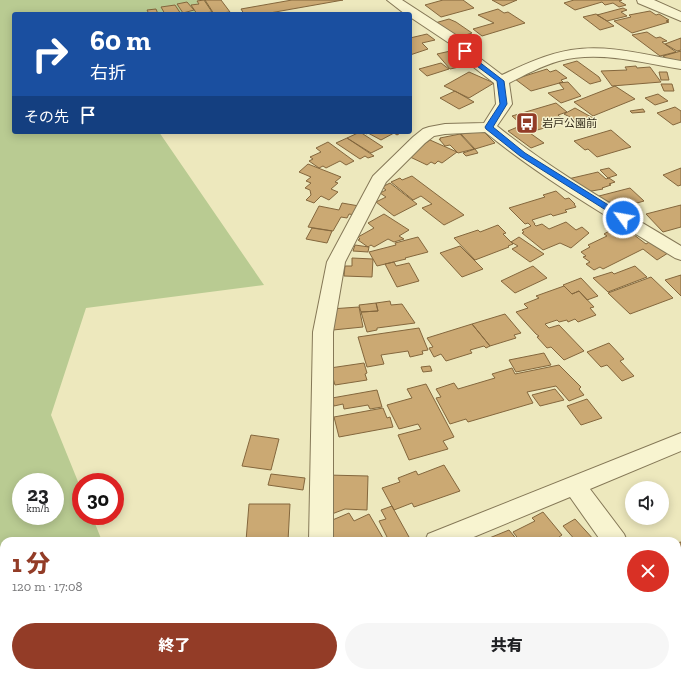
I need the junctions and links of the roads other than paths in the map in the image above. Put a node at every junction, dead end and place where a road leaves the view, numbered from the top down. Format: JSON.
{"nodes":[{"id":1,"x":393,"y":0,"type":"edge"},
{"id":2,"x":643,"y":0,"type":"edge"},
{"id":3,"x":411,"y":12,"type":"edge"},
{"id":4,"x":412,"y":12,"type":"edge"},
{"id":5,"x":681,"y":17,"type":"edge"},
{"id":6,"x":681,"y":65,"type":"edge"},
{"id":7,"x":501,"y":81,"type":"junction"},
{"id":8,"x":489,"y":127,"type":"junction"},
{"id":9,"x":681,"y":254,"type":"edge"},
{"id":10,"x":681,"y":442,"type":"edge"},
{"id":11,"x":574,"y":485,"type":"junction"},
{"id":12,"x":321,"y":537,"type":"edge"},
{"id":13,"x":447,"y":537,"type":"edge"},
{"id":14,"x":612,"y":537,"type":"edge"}],
"edges":[{"from":1,"to":3,"type":"street"},
{"from":2,"to":5,"type":"street"},
{"from":4,"to":7,"type":"street"},
{"from":6,"to":7,"type":"street"},
{"from":7,"to":8,"type":"street"},
{"from":8,"to":9,"type":"street"},
{"from":8,"to":12,"type":"street"},
{"from":10,"to":11,"type":"street"},
{"from":11,"to":13,"type":"street"},
{"from":11,"to":14,"type":"street"}]}
